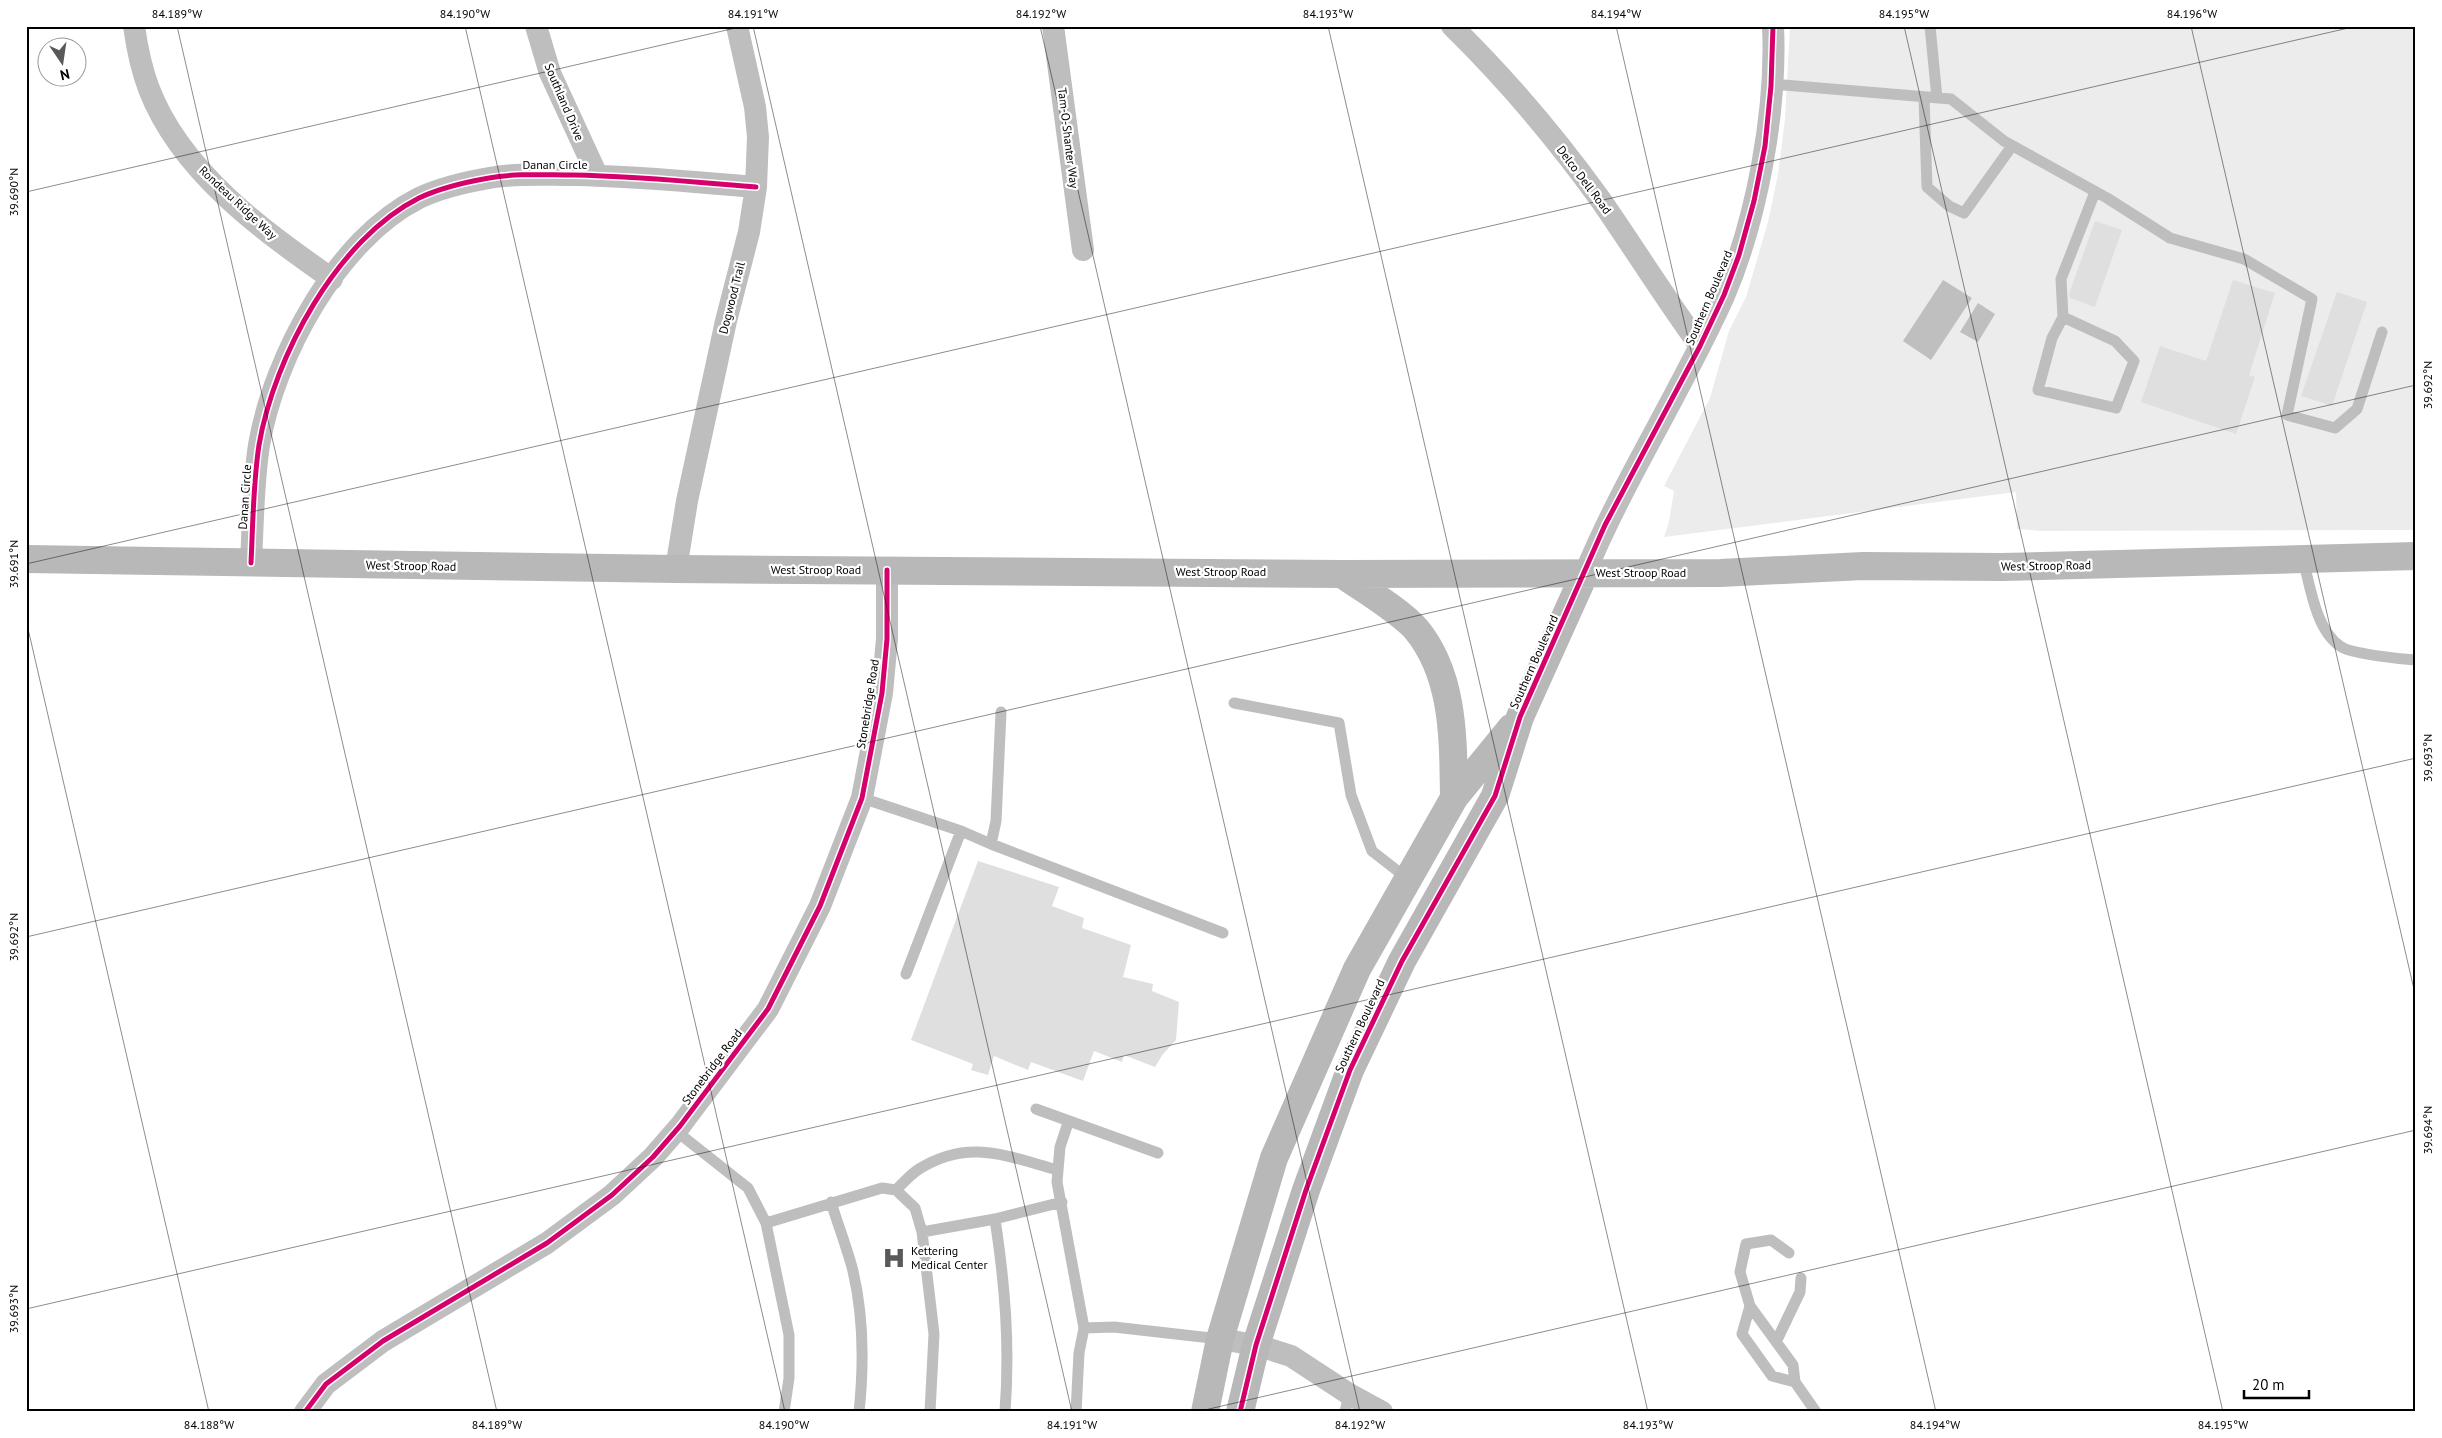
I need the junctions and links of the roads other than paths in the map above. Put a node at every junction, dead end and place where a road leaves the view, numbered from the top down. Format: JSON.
{"nodes":[{"id":1,"x":134,"y":26,"type":"edge"},
{"id":2,"x":536,"y":26,"type":"edge"},
{"id":3,"x":738,"y":26,"type":"edge"},
{"id":4,"x":1053,"y":26,"type":"edge"},
{"id":5,"x":1452,"y":26,"type":"edge"},
{"id":6,"x":1773,"y":26,"type":"edge"},
{"id":7,"x":1930,"y":26,"type":"edge"},
{"id":8,"x":1771,"y":84,"type":"junction"},
{"id":9,"x":1924,"y":97,"type":"junction"},
{"id":10,"x":1937,"y":98,"type":"junction"},
{"id":11,"x":2012,"y":146,"type":"junction"},
{"id":12,"x":597,"y":175,"type":"junction"},
{"id":13,"x":756,"y":187,"type":"junction"},
{"id":14,"x":2095,"y":192,"type":"junction"},
{"id":15,"x":1083,"y":250,"type":"dead end"},
{"id":16,"x":332,"y":279,"type":"junction"},
{"id":17,"x":2063,"y":316,"type":"junction"},
{"id":18,"x":2382,"y":332,"type":"dead end"},
{"id":19,"x":1700,"y":346,"type":"junction"},
{"id":20,"x":2416,"y":556,"type":"edge"},
{"id":21,"x":26,"y":559,"type":"edge"},
{"id":22,"x":2302,"y":559,"type":"junction"},
{"id":23,"x":251,"y":563,"type":"junction"},
{"id":24,"x":676,"y":569,"type":"junction"},
{"id":25,"x":887,"y":570,"type":"junction"},
{"id":26,"x":1585,"y":573,"type":"junction"},
{"id":27,"x":1342,"y":574,"type":"junction"},
{"id":28,"x":2416,"y":660,"type":"edge"},
{"id":29,"x":1234,"y":703,"type":"dead end"},
{"id":30,"x":1000,"y":712,"type":"dead end"},
{"id":31,"x":1520,"y":717,"type":"junction"},
{"id":32,"x":862,"y":798,"type":"junction"},
{"id":33,"x":1454,"y":798,"type":"junction"},
{"id":34,"x":961,"y":830,"type":"junction"},
{"id":35,"x":991,"y":844,"type":"junction"},
{"id":36,"x":1408,"y":879,"type":"junction"},
{"id":37,"x":1222,"y":933,"type":"dead end"},
{"id":38,"x":906,"y":974,"type":"dead end"},
{"id":39,"x":1036,"y":1109,"type":"dead end"},
{"id":40,"x":1068,"y":1122,"type":"junction"},
{"id":41,"x":676,"y":1131,"type":"junction"},
{"id":42,"x":1158,"y":1153,"type":"dead end"},
{"id":43,"x":1058,"y":1170,"type":"junction"},
{"id":44,"x":896,"y":1190,"type":"junction"},
{"id":45,"x":831,"y":1202,"type":"junction"},
{"id":46,"x":1062,"y":1202,"type":"junction"},
{"id":47,"x":995,"y":1219,"type":"junction"},
{"id":48,"x":766,"y":1223,"type":"junction"},
{"id":49,"x":922,"y":1232,"type":"junction"},
{"id":50,"x":1789,"y":1252,"type":"dead end"},
{"id":51,"x":1800,"y":1278,"type":"dead end"},
{"id":52,"x":1750,"y":1306,"type":"junction"},
{"id":53,"x":1084,"y":1328,"type":"junction"},
{"id":54,"x":1220,"y":1339,"type":"junction"},
{"id":55,"x":1776,"y":1342,"type":"junction"},
{"id":56,"x":1256,"y":1345,"type":"junction"},
{"id":57,"x":1796,"y":1382,"type":"junction"},
{"id":58,"x":1347,"y":1403,"type":"edge"},
{"id":59,"x":305,"y":1412,"type":"edge"},
{"id":60,"x":784,"y":1412,"type":"edge"},
{"id":61,"x":859,"y":1412,"type":"edge"},
{"id":62,"x":930,"y":1412,"type":"edge"},
{"id":63,"x":1005,"y":1412,"type":"edge"},
{"id":64,"x":1076,"y":1412,"type":"edge"},
{"id":65,"x":1205,"y":1412,"type":"edge"},
{"id":66,"x":1240,"y":1412,"type":"edge"},
{"id":67,"x":1382,"y":1412,"type":"edge"},
{"id":68,"x":1816,"y":1412,"type":"edge"}],
"edges":[{"from":1,"to":16,"type":"street","name":"Rondeau Ridge Way"},
{"from":2,"to":12,"type":"street","name":"Southland Drive"},
{"from":3,"to":13,"type":"street","name":"Dogwood Trail"},
{"from":4,"to":15,"type":"street","name":"Tam-O-Shanter Way"},
{"from":5,"to":19,"type":"street","name":"Delco Dell Road"},
{"from":6,"to":8,"type":"street","name":"Southern Boulevard"},
{"from":7,"to":10,"type":"lane"},
{"from":8,"to":9,"type":"lane"},
{"from":8,"to":19,"type":"street","name":"Southern Boulevard"},
{"from":9,"to":10,"type":"lane"},
{"from":9,"to":11,"type":"lane"},
{"from":10,"to":11,"type":"lane"},
{"from":11,"to":14,"type":"lane"},
{"from":12,"to":13,"type":"street","name":"Danan Circle"},
{"from":12,"to":16,"type":"street","name":"Danan Circle"},
{"from":13,"to":24,"type":"street","name":"Dogwood Trail"},
{"from":14,"to":17,"type":"lane"},
{"from":14,"to":18,"type":"lane"},
{"from":16,"to":23,"type":"street","name":"Danan Circle"},
{"from":17,"to":17,"type":"lane"},
{"from":19,"to":26,"type":"street","name":"Southern Boulevard"},
{"from":20,"to":22,"type":"main road","name":"West Stroop Road"},
{"from":21,"to":23,"type":"main road","name":"West Stroop Road"},
{"from":22,"to":26,"type":"main road","name":"West Stroop Road"},
{"from":22,"to":28,"type":"lane"},
{"from":23,"to":24,"type":"main road","name":"West Stroop Road"},
{"from":24,"to":25,"type":"main road","name":"West Stroop Road"},
{"from":25,"to":27,"type":"main road","name":"West Stroop Road"},
{"from":25,"to":32,"type":"street","name":"Stonebridge Road"},
{"from":26,"to":27,"type":"main road","name":"West Stroop Road"},
{"from":26,"to":31,"type":"main road","name":"Southern Boulevard"},
{"from":27,"to":33,"type":"main road"},
{"from":29,"to":36,"type":"lane"},
{"from":30,"to":35,"type":"lane"},
{"from":31,"to":33,"type":"main road","name":"Southern Boulevard"},
{"from":31,"to":56,"type":"main road","name":"Southern Boulevard"},
{"from":32,"to":34,"type":"lane"},
{"from":32,"to":41,"type":"street","name":"Stonebridge Road"},
{"from":33,"to":36,"type":"main road","name":"Southern Boulevard"},
{"from":34,"to":35,"type":"lane"},
{"from":34,"to":38,"type":"lane"},
{"from":35,"to":37,"type":"lane"},
{"from":36,"to":54,"type":"main road","name":"Southern Boulevard"},
{"from":39,"to":40,"type":"lane"},
{"from":40,"to":42,"type":"lane"},
{"from":40,"to":43,"type":"lane"},
{"from":41,"to":48,"type":"lane"},
{"from":41,"to":59,"type":"street","name":"Stonebridge Road"},
{"from":43,"to":44,"type":"lane"},
{"from":43,"to":46,"type":"lane"},
{"from":44,"to":45,"type":"lane"},
{"from":44,"to":49,"type":"lane"},
{"from":45,"to":48,"type":"lane"},
{"from":45,"to":61,"type":"lane"},
{"from":46,"to":47,"type":"lane"},
{"from":46,"to":53,"type":"lane"},
{"from":47,"to":49,"type":"lane"},
{"from":47,"to":63,"type":"lane"},
{"from":48,"to":60,"type":"lane"},
{"from":49,"to":62,"type":"lane"},
{"from":50,"to":52,"type":"lane"},
{"from":51,"to":55,"type":"lane"},
{"from":52,"to":55,"type":"lane"},
{"from":52,"to":57,"type":"lane"},
{"from":53,"to":54,"type":"lane"},
{"from":53,"to":64,"type":"lane"},
{"from":54,"to":56,"type":"street"},
{"from":54,"to":65,"type":"main road","name":"Southern Boulevard"},
{"from":55,"to":57,"type":"lane"},
{"from":56,"to":58,"type":"street"},
{"from":56,"to":66,"type":"main road","name":"Southern Boulevard"},
{"from":57,"to":68,"type":"lane"},
{"from":58,"to":67,"type":"street"}]}
